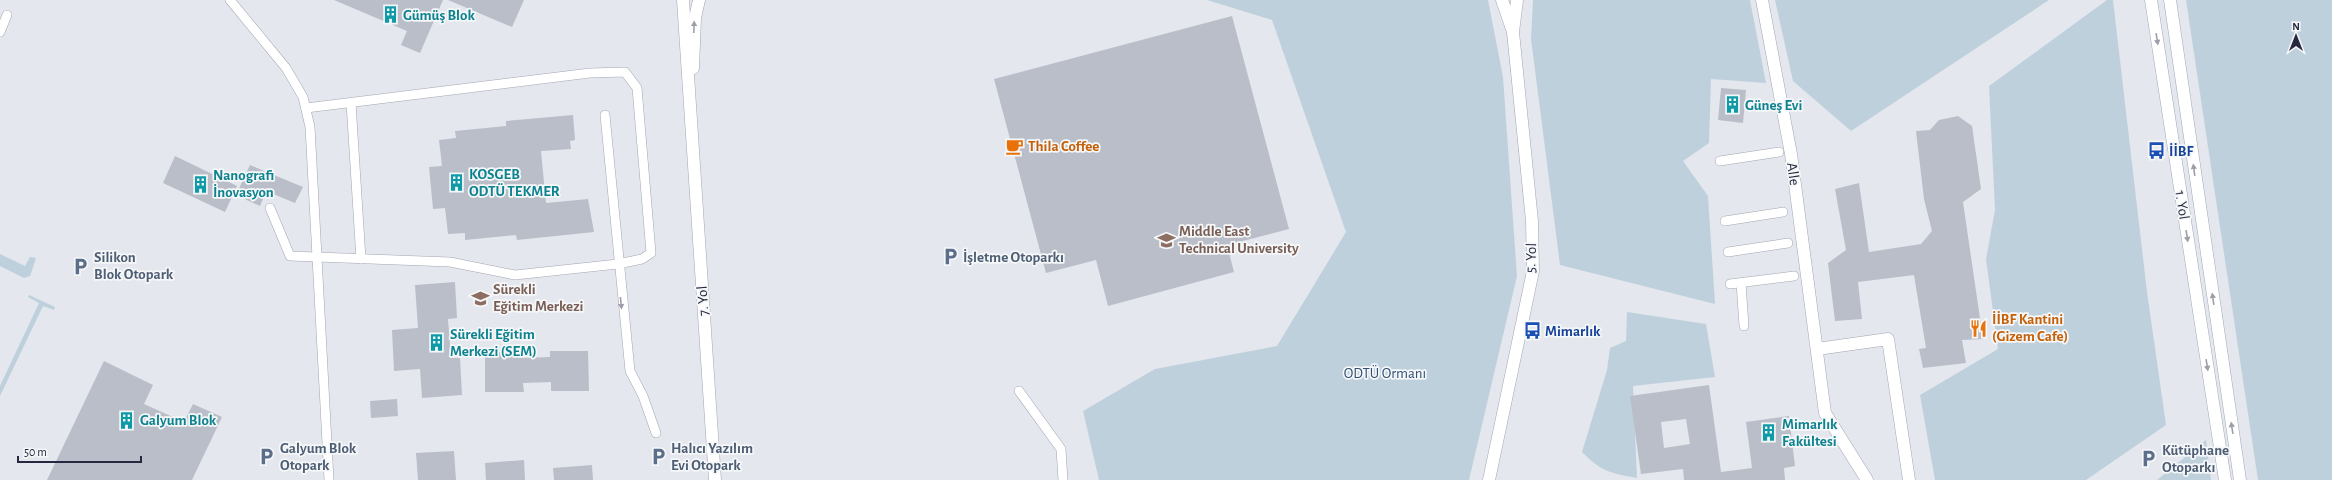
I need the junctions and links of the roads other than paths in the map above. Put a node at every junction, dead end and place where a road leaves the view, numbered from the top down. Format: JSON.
{"nodes":[{"id":1,"x":230,"y":0,"type":"edge"},
{"id":2,"x":683,"y":0,"type":"edge"},
{"id":3,"x":699,"y":0,"type":"edge"},
{"id":4,"x":1502,"y":0,"type":"edge"},
{"id":5,"x":1517,"y":0,"type":"edge"},
{"id":6,"x":1762,"y":0,"type":"edge"},
{"id":7,"x":2151,"y":0,"type":"edge"},
{"id":8,"x":2170,"y":0,"type":"edge"},
{"id":9,"x":7,"y":15,"type":"dead end"},
{"id":10,"x":0,"y":32,"type":"edge"},
{"id":11,"x":1513,"y":32,"type":"junction"},
{"id":12,"x":351,"y":103,"type":"junction"},
{"id":13,"x":306,"y":108,"type":"junction"},
{"id":14,"x":605,"y":115,"type":"dead end"},
{"id":15,"x":691,"y":122,"type":"junction"},
{"id":16,"x":1779,"y":152,"type":"dead end"},
{"id":17,"x":1720,"y":161,"type":"dead end"},
{"id":18,"x":270,"y":208,"type":"dead end"},
{"id":19,"x":1783,"y":212,"type":"dead end"},
{"id":20,"x":1726,"y":222,"type":"dead end"},
{"id":21,"x":1788,"y":243,"type":"dead end"},
{"id":22,"x":1728,"y":252,"type":"dead end"},
{"id":23,"x":316,"y":257,"type":"junction"},
{"id":24,"x":361,"y":259,"type":"junction"},
{"id":25,"x":618,"y":264,"type":"junction"},
{"id":26,"x":1794,"y":276,"type":"dead end"},
{"id":27,"x":1741,"y":283,"type":"junction"},
{"id":28,"x":1730,"y":284,"type":"dead end"},
{"id":29,"x":1744,"y":326,"type":"dead end"},
{"id":30,"x":1817,"y":349,"type":"junction"},
{"id":31,"x":1019,"y":391,"type":"dead end"},
{"id":32,"x":2228,"y":407,"type":"junction"},
{"id":33,"x":2214,"y":410,"type":"junction"},
{"id":34,"x":656,"y":433,"type":"dead end"},
{"id":35,"x":329,"y":480,"type":"edge"},
{"id":36,"x":715,"y":480,"type":"edge"},
{"id":37,"x":1063,"y":480,"type":"edge"},
{"id":38,"x":1489,"y":480,"type":"edge"},
{"id":39,"x":1867,"y":480,"type":"edge"},
{"id":40,"x":1909,"y":480,"type":"edge"},
{"id":41,"x":2225,"y":480,"type":"edge"},
{"id":42,"x":2240,"y":480,"type":"edge"}],
"edges":[{"from":1,"to":13,"type":"lane"},
{"from":2,"to":15,"type":"street","name":"7. Yol"},
{"from":15,"to":3,"type":"street","name":"7. Yol","one_way":true},
{"from":4,"to":11,"type":"street","name":"5. Yol"},
{"from":5,"to":11,"type":"street","name":"5. Yol"},
{"from":6,"to":30,"type":"street","name":"Alle"},
{"from":7,"to":33,"type":"street","name":"1. Yol","one_way":true},
{"from":32,"to":8,"type":"street","name":"1. Yol","one_way":true},
{"from":9,"to":10,"type":"lane"},
{"from":11,"to":38,"type":"street","name":"5. Yol"},
{"from":12,"to":13,"type":"lane"},
{"from":12,"to":24,"type":"lane"},
{"from":12,"to":25,"type":"lane"},
{"from":13,"to":23,"type":"lane"},
{"from":14,"to":25,"type":"lane"},
{"from":15,"to":36,"type":"street","name":"7. Yol"},
{"from":16,"to":17,"type":"lane"},
{"from":18,"to":23,"type":"lane"},
{"from":19,"to":20,"type":"lane"},
{"from":21,"to":22,"type":"lane"},
{"from":23,"to":24,"type":"lane"},
{"from":23,"to":35,"type":"lane"},
{"from":24,"to":25,"type":"lane"},
{"from":25,"to":34,"type":"lane","one_way":true},
{"from":26,"to":27,"type":"lane"},
{"from":27,"to":28,"type":"lane"},
{"from":27,"to":29,"type":"lane"},
{"from":30,"to":39,"type":"street","name":"Alle"},
{"from":30,"to":40,"type":"street"},
{"from":31,"to":37,"type":"lane"},
{"from":32,"to":33,"type":"street"},
{"from":42,"to":32,"type":"street","name":"1. Yol","one_way":true},
{"from":33,"to":41,"type":"street","name":"1. Yol"}]}
